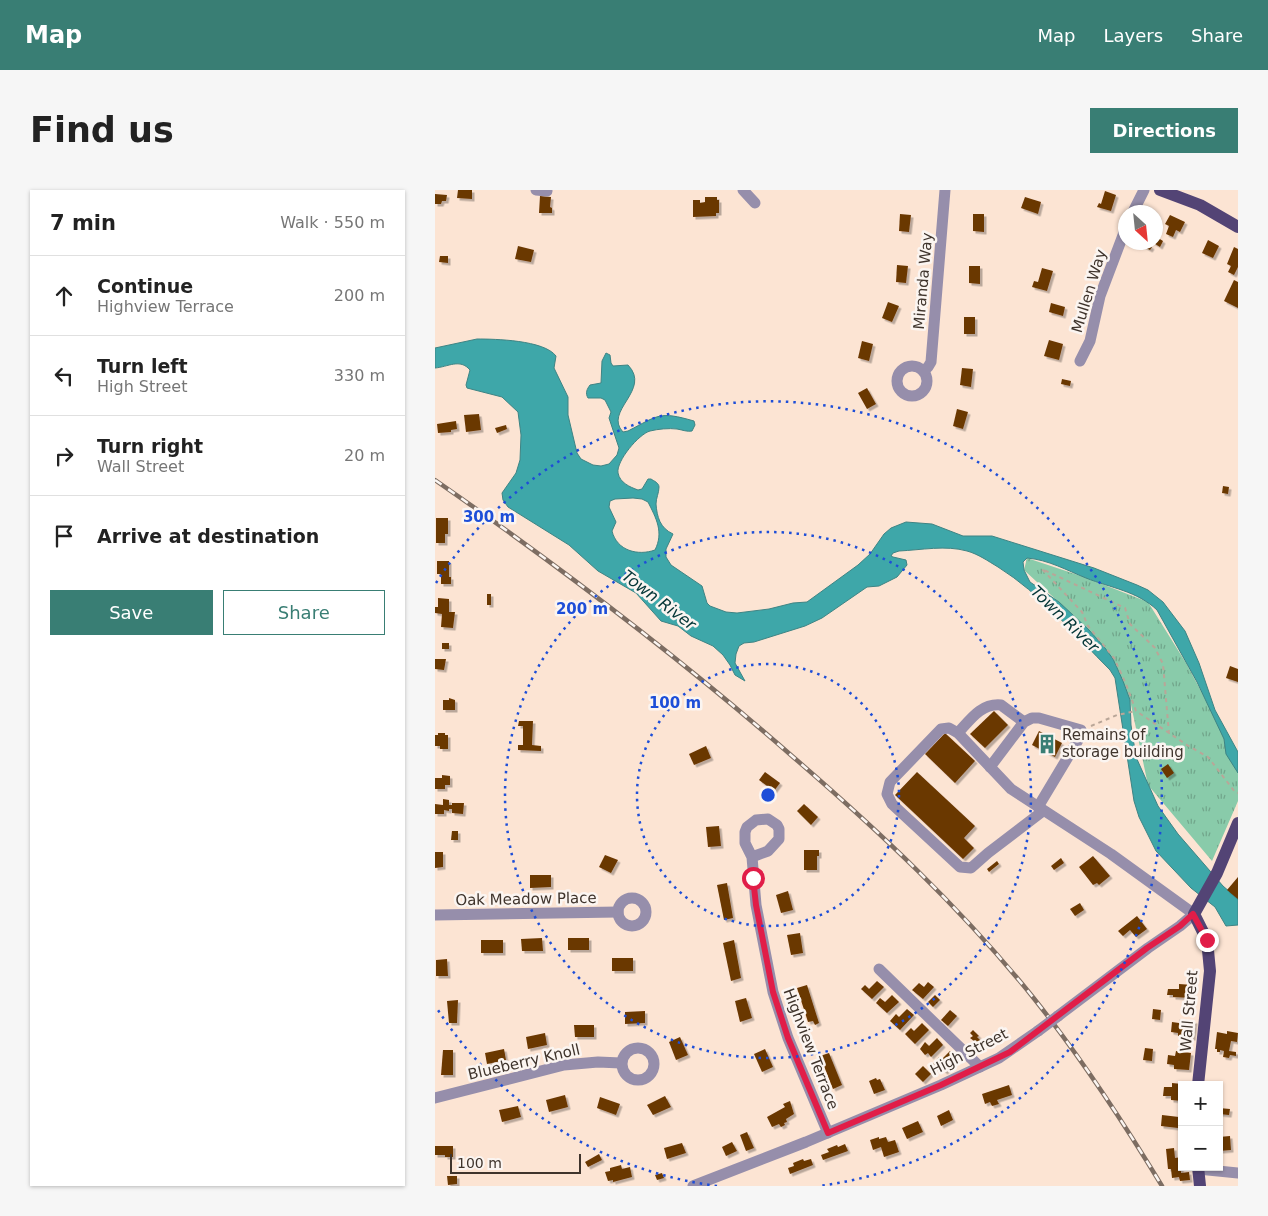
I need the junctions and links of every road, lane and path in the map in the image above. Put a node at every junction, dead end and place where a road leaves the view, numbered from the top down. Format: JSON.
{"nodes":[{"id":1,"x":536,"y":190,"type":"edge"},
{"id":2,"x":547,"y":190,"type":"edge"},
{"id":3,"x":743,"y":190,"type":"edge"},
{"id":4,"x":945,"y":190,"type":"edge"},
{"id":5,"x":1144,"y":190,"type":"edge"},
{"id":6,"x":1161,"y":190,"type":"edge"},
{"id":7,"x":755,"y":203,"type":"dead end"},
{"id":8,"x":1136,"y":205,"type":"edge"},
{"id":9,"x":1238,"y":226,"type":"edge"},
{"id":10,"x":1118,"y":248,"type":"edge"},
{"id":11,"x":1080,"y":361,"type":"dead end"},
{"id":12,"x":923,"y":371,"type":"dead end"},
{"id":13,"x":1135,"y":712,"type":"junction"},
{"id":14,"x":1024,"y":722,"type":"junction"},
{"id":15,"x":1081,"y":730,"type":"junction"},
{"id":16,"x":958,"y":733,"type":"junction"},
{"id":17,"x":1169,"y":734,"type":"junction"},
{"id":18,"x":990,"y":767,"type":"junction"},
{"id":19,"x":1238,"y":793,"type":"edge"},
{"id":20,"x":1041,"y":809,"type":"junction"},
{"id":21,"x":1238,"y":823,"type":"edge"},
{"id":22,"x":752,"y":857,"type":"dead end"},
{"id":23,"x":618,"y":912,"type":"dead end"},
{"id":24,"x":1193,"y":914,"type":"junction"},
{"id":25,"x":435,"y":915,"type":"edge"},
{"id":26,"x":879,"y":969,"type":"dead end"},
{"id":27,"x":621,"y":1063,"type":"dead end"},
{"id":28,"x":980,"y":1067,"type":"junction"},
{"id":29,"x":1198,"y":1081,"type":"edge"},
{"id":30,"x":435,"y":1098,"type":"edge"},
{"id":31,"x":828,"y":1133,"type":"junction"},
{"id":32,"x":1198,"y":1171,"type":"edge"},
{"id":33,"x":1222,"y":1171,"type":"edge"},
{"id":34,"x":1238,"y":1173,"type":"edge"},
{"id":35,"x":693,"y":1186,"type":"edge"},
{"id":36,"x":1200,"y":1186,"type":"edge"}],
"edges":[{"from":1,"to":2,"type":"street"},
{"from":3,"to":7,"type":"street"},
{"from":4,"to":12,"type":"street","name":"Miranda Way"},
{"from":5,"to":8,"type":"street"},
{"from":6,"to":9,"type":"main road"},
{"from":10,"to":11,"type":"street","name":"Mullen Way"},
{"from":13,"to":15,"type":"path"},
{"from":13,"to":17,"type":"path"},
{"from":13,"to":17,"type":"path"},
{"from":14,"to":15,"type":"street"},
{"from":14,"to":16,"type":"street"},
{"from":14,"to":18,"type":"street"},
{"from":15,"to":20,"type":"street"},
{"from":16,"to":18,"type":"street"},
{"from":16,"to":20,"type":"street"},
{"from":17,"to":19,"type":"path"},
{"from":18,"to":20,"type":"street"},
{"from":20,"to":24,"type":"street"},
{"from":21,"to":24,"type":"main road","name":"High Street"},
{"from":22,"to":31,"type":"street","name":"Highview Terrace"},
{"from":23,"to":25,"type":"street","name":"Oak Meadow Place"},
{"from":24,"to":28,"type":"street","name":"High Street","bridge":true},
{"from":24,"to":29,"type":"main road","name":"Wall Street"},
{"from":26,"to":28,"type":"street"},
{"from":27,"to":30,"type":"street","name":"Blueberry Knoll"},
{"from":28,"to":31,"type":"street","name":"High Street"},
{"from":31,"to":35,"type":"street","name":"High Street"},
{"from":32,"to":36,"type":"main road"},
{"from":33,"to":34,"type":"street"}]}
